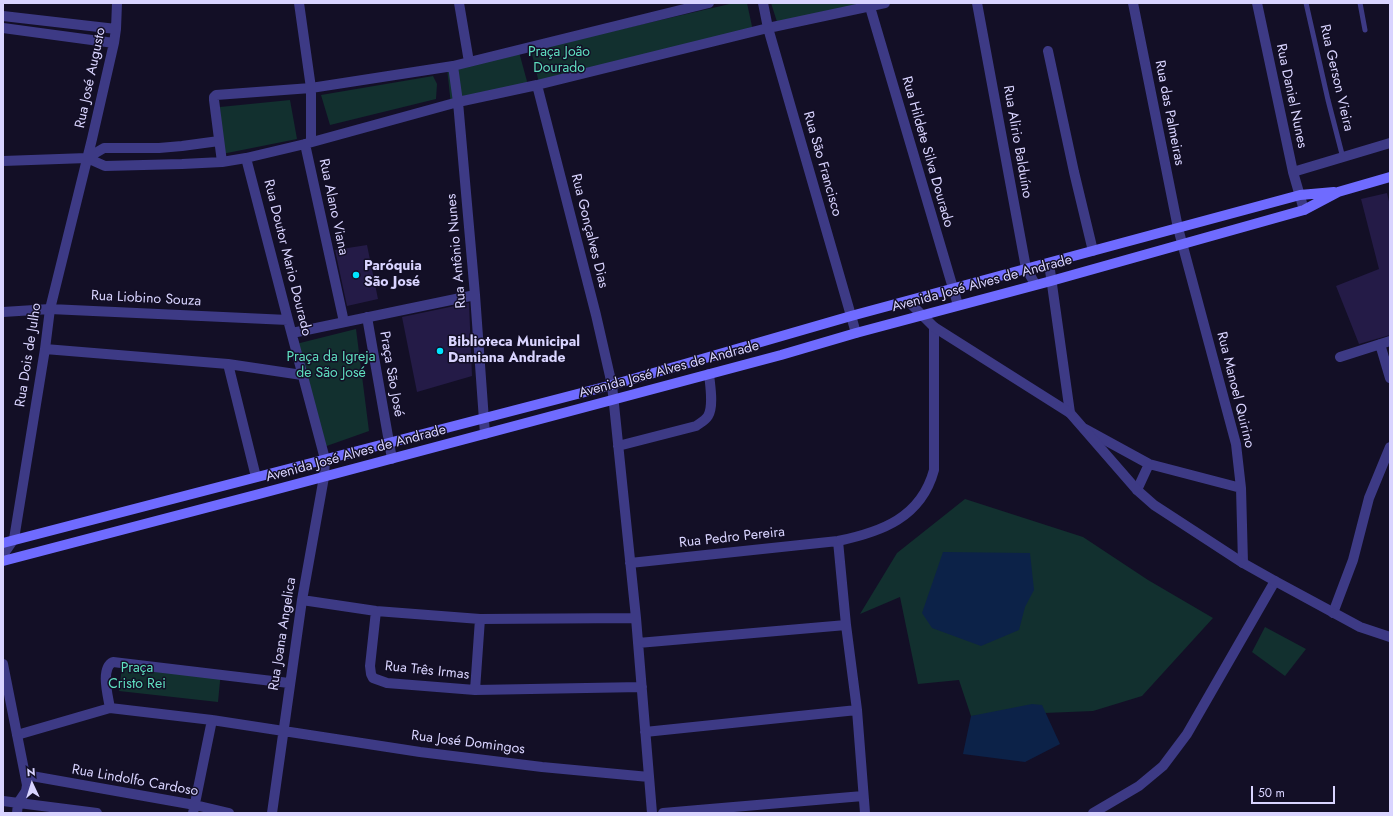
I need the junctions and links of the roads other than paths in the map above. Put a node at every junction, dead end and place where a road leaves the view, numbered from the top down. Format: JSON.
{"nodes":[{"id":1,"x":116,"y":3,"type":"edge"},
{"id":2,"x":299,"y":3,"type":"edge"},
{"id":3,"x":459,"y":3,"type":"edge"},
{"id":4,"x":709,"y":3,"type":"edge"},
{"id":5,"x":763,"y":3,"type":"edge"},
{"id":6,"x":885,"y":3,"type":"edge"},
{"id":7,"x":977,"y":3,"type":"edge"},
{"id":8,"x":1133,"y":3,"type":"edge"},
{"id":9,"x":1257,"y":3,"type":"edge"},
{"id":10,"x":1306,"y":3,"type":"edge"},
{"id":11,"x":1360,"y":3,"type":"edge"},
{"id":12,"x":698,"y":4,"type":"edge"},
{"id":13,"x":684,"y":6,"type":"edge"},
{"id":14,"x":870,"y":7,"type":"junction"},
{"id":15,"x":4,"y":16,"type":"edge"},
{"id":16,"x":3,"y":28,"type":"edge"},
{"id":17,"x":768,"y":28,"type":"junction"},
{"id":18,"x":116,"y":29,"type":"junction"},
{"id":19,"x":1365,"y":30,"type":"dead end"},
{"id":20,"x":114,"y":43,"type":"junction"},
{"id":21,"x":1048,"y":51,"type":"dead end"},
{"id":22,"x":468,"y":62,"type":"junction"},
{"id":23,"x":453,"y":66,"type":"junction"},
{"id":24,"x":536,"y":85,"type":"junction"},
{"id":25,"x":311,"y":88,"type":"junction"},
{"id":26,"x":458,"y":102,"type":"junction"},
{"id":27,"x":219,"y":141,"type":"junction"},
{"id":28,"x":308,"y":143,"type":"junction"},
{"id":29,"x":1390,"y":143,"type":"edge"},
{"id":30,"x":182,"y":146,"type":"junction"},
{"id":31,"x":87,"y":158,"type":"junction"},
{"id":32,"x":246,"y":158,"type":"junction"},
{"id":33,"x":1343,"y":158,"type":"junction"},
{"id":34,"x":3,"y":161,"type":"edge"},
{"id":35,"x":222,"y":162,"type":"junction"},
{"id":36,"x":182,"y":164,"type":"junction"},
{"id":37,"x":1293,"y":172,"type":"junction"},
{"id":38,"x":1390,"y":177,"type":"edge"},
{"id":39,"x":1338,"y":192,"type":"junction"},
{"id":40,"x":1300,"y":195,"type":"junction"},
{"id":41,"x":1304,"y":210,"type":"junction"},
{"id":42,"x":1178,"y":228,"type":"junction"},
{"id":43,"x":1182,"y":243,"type":"junction"},
{"id":44,"x":1093,"y":251,"type":"junction"},
{"id":45,"x":1049,"y":263,"type":"junction"},
{"id":46,"x":1026,"y":268,"type":"junction"},
{"id":47,"x":1051,"y":281,"type":"junction"},
{"id":48,"x":1035,"y":284,"type":"junction"},
{"id":49,"x":953,"y":288,"type":"junction"},
{"id":50,"x":475,"y":295,"type":"junction"},
{"id":51,"x":908,"y":301,"type":"junction"},
{"id":52,"x":958,"y":305,"type":"junction"},
{"id":53,"x":50,"y":309,"type":"junction"},
{"id":54,"x":3,"y":312,"type":"edge"},
{"id":55,"x":921,"y":315,"type":"junction"},
{"id":56,"x":851,"y":316,"type":"junction"},
{"id":57,"x":367,"y":317,"type":"junction"},
{"id":58,"x":288,"y":320,"type":"junction"},
{"id":59,"x":344,"y":322,"type":"junction"},
{"id":60,"x":934,"y":327,"type":"junction"},
{"id":61,"x":292,"y":333,"type":"junction"},
{"id":62,"x":856,"y":333,"type":"junction"},
{"id":63,"x":1390,"y":341,"type":"edge"},
{"id":64,"x":1380,"y":344,"type":"junction"},
{"id":65,"x":45,"y":348,"type":"junction"},
{"id":66,"x":1340,"y":357,"type":"dead end"},
{"id":67,"x":228,"y":364,"type":"junction"},
{"id":68,"x":709,"y":374,"type":"junction"},
{"id":69,"x":302,"y":375,"type":"junction"},
{"id":70,"x":1390,"y":378,"type":"edge"},
{"id":71,"x":612,"y":385,"type":"junction"},
{"id":72,"x":614,"y":399,"type":"junction"},
{"id":73,"x":1070,"y":413,"type":"junction"},
{"id":74,"x":484,"y":417,"type":"junction"},
{"id":75,"x":1084,"y":429,"type":"junction"},
{"id":76,"x":485,"y":434,"type":"junction"},
{"id":77,"x":388,"y":442,"type":"junction"},
{"id":78,"x":618,"y":446,"type":"junction"},
{"id":79,"x":1390,"y":447,"type":"edge"},
{"id":80,"x":325,"y":459,"type":"junction"},
{"id":81,"x":392,"y":459,"type":"junction"},
{"id":82,"x":1149,"y":464,"type":"junction"},
{"id":83,"x":324,"y":476,"type":"junction"},
{"id":84,"x":256,"y":477,"type":"junction"},
{"id":85,"x":1241,"y":488,"type":"junction"},
{"id":86,"x":1137,"y":490,"type":"junction"},
{"id":87,"x":14,"y":539,"type":"junction"},
{"id":88,"x":838,"y":541,"type":"junction"},
{"id":89,"x":3,"y":543,"type":"edge"},
{"id":90,"x":3,"y":556,"type":"edge"},
{"id":91,"x":3,"y":561,"type":"edge"},
{"id":92,"x":630,"y":563,"type":"junction"},
{"id":93,"x":1243,"y":563,"type":"junction"},
{"id":94,"x":1275,"y":581,"type":"junction"},
{"id":95,"x":302,"y":600,"type":"junction"},
{"id":96,"x":376,"y":611,"type":"junction"},
{"id":97,"x":1333,"y":613,"type":"junction"},
{"id":98,"x":636,"y":618,"type":"junction"},
{"id":99,"x":480,"y":619,"type":"junction"},
{"id":100,"x":846,"y":625,"type":"junction"},
{"id":101,"x":1390,"y":637,"type":"edge"},
{"id":102,"x":638,"y":643,"type":"junction"},
{"id":103,"x":3,"y":664,"type":"edge"},
{"id":104,"x":289,"y":683,"type":"junction"},
{"id":105,"x":642,"y":687,"type":"junction"},
{"id":106,"x":476,"y":690,"type":"junction"},
{"id":107,"x":110,"y":708,"type":"junction"},
{"id":108,"x":857,"y":710,"type":"junction"},
{"id":109,"x":212,"y":720,"type":"junction"},
{"id":110,"x":283,"y":732,"type":"junction"},
{"id":111,"x":645,"y":732,"type":"junction"},
{"id":112,"x":17,"y":735,"type":"junction"},
{"id":113,"x":26,"y":775,"type":"junction"},
{"id":114,"x":649,"y":777,"type":"junction"},
{"id":115,"x":863,"y":796,"type":"junction"},
{"id":116,"x":3,"y":801,"type":"edge"},
{"id":117,"x":17,"y":808,"type":"edge"},
{"id":118,"x":194,"y":809,"type":"edge"},
{"id":119,"x":97,"y":813,"type":"edge"},
{"id":120,"x":228,"y":813,"type":"edge"},
{"id":121,"x":272,"y":813,"type":"edge"},
{"id":122,"x":652,"y":813,"type":"edge"},
{"id":123,"x":663,"y":813,"type":"edge"},
{"id":124,"x":865,"y":813,"type":"edge"},
{"id":125,"x":1093,"y":813,"type":"edge"}],
"edges":[{"from":1,"to":18,"type":"street","name":"Rua José Augusto"},
{"from":2,"to":25,"type":"street","name":"Rua Alano Viana"},
{"from":3,"to":22,"type":"street"},
{"from":4,"to":12,"type":"street"},
{"from":5,"to":17,"type":"street","name":"Rua São Francisco"},
{"from":6,"to":14,"type":"street"},
{"from":7,"to":46,"type":"street","name":"Rua Alirio Balduíno"},
{"from":8,"to":42,"type":"street","name":"Rua das Palmeiras"},
{"from":9,"to":37,"type":"street","name":"Rua Daniel Nunes"},
{"from":10,"to":33,"type":"lane","name":"Rua Gerson Vieira"},
{"from":11,"to":19,"type":"lane"},
{"from":12,"to":13,"type":"street"},
{"from":13,"to":22,"type":"street"},
{"from":14,"to":17,"type":"street"},
{"from":14,"to":49,"type":"street","name":"Rua Hildete Silva Dourado"},
{"from":15,"to":16,"type":"street"},
{"from":15,"to":18,"type":"street"},
{"from":16,"to":20,"type":"street"},
{"from":17,"to":24,"type":"street"},
{"from":17,"to":56,"type":"street","name":"Rua São Francisco"},
{"from":18,"to":20,"type":"street","name":"Rua José Augusto"},
{"from":20,"to":31,"type":"street","name":"Rua José Augusto"},
{"from":21,"to":44,"type":"street"},
{"from":22,"to":23,"type":"street"},
{"from":23,"to":25,"type":"street"},
{"from":23,"to":26,"type":"street","name":"Rua Antônio Nunes"},
{"from":24,"to":26,"type":"street"},
{"from":24,"to":71,"type":"street","name":"Rua Gonçalves Dias"},
{"from":25,"to":27,"type":"street"},
{"from":25,"to":28,"type":"street","name":"Rua Alano Viana"},
{"from":26,"to":28,"type":"street"},
{"from":26,"to":50,"type":"street","name":"Rua Antônio Nunes"},
{"from":27,"to":30,"type":"street"},
{"from":27,"to":35,"type":"street"},
{"from":28,"to":32,"type":"street"},
{"from":28,"to":59,"type":"street","name":"Rua Alano Viana"},
{"from":29,"to":33,"type":"street"},
{"from":30,"to":31,"type":"street"},
{"from":30,"to":36,"type":"street"},
{"from":31,"to":34,"type":"street"},
{"from":31,"to":36,"type":"street"},
{"from":31,"to":53,"type":"street","name":"Rua Dois de Julho"},
{"from":32,"to":35,"type":"street"},
{"from":32,"to":58,"type":"street","name":"Rua Doutor Mario Dourado"},
{"from":33,"to":37,"type":"street"},
{"from":35,"to":36,"type":"street"},
{"from":37,"to":40,"type":"street","name":"Rua Daniel Nunes"},
{"from":38,"to":39,"type":"main road","name":"Avenida José Alves de Andrade"},
{"from":39,"to":40,"type":"main road","name":"Avenida José Alves de Andrade"},
{"from":39,"to":41,"type":"main road","name":"Avenida José Alves de Andrade"},
{"from":40,"to":41,"type":"street","name":"Rua Daniel Nunes"},
{"from":40,"to":42,"type":"main road","name":"Avenida José Alves de Andrade"},
{"from":41,"to":43,"type":"main road","name":"Avenida José Alves de Andrade"},
{"from":42,"to":43,"type":"street","name":"Rua Manoel Quirino"},
{"from":42,"to":44,"type":"main road","name":"Avenida José Alves de Andrade"},
{"from":43,"to":47,"type":"main road","name":"Avenida José Alves de Andrade"},
{"from":43,"to":85,"type":"street","name":"Rua Manoel Quirino"},
{"from":44,"to":45,"type":"main road","name":"Avenida José Alves de Andrade"},
{"from":45,"to":46,"type":"main road","name":"Avenida José Alves de Andrade"},
{"from":45,"to":47,"type":"street"},
{"from":46,"to":48,"type":"street","name":"Rua Alirio Balduíno"},
{"from":46,"to":49,"type":"main road","name":"Avenida José Alves de Andrade"},
{"from":47,"to":48,"type":"main road","name":"Avenida José Alves de Andrade"},
{"from":47,"to":73,"type":"street"},
{"from":48,"to":52,"type":"main road","name":"Avenida José Alves de Andrade"},
{"from":49,"to":51,"type":"main road","name":"Avenida José Alves de Andrade"},
{"from":49,"to":52,"type":"street","name":"Rua Hildete Silva Dourado"},
{"from":50,"to":57,"type":"street"},
{"from":50,"to":74,"type":"street","name":"Rua Antônio Nunes"},
{"from":51,"to":55,"type":"street"},
{"from":51,"to":56,"type":"main road","name":"Avenida José Alves de Andrade"},
{"from":52,"to":55,"type":"main road","name":"Avenida José Alves de Andrade"},
{"from":53,"to":54,"type":"street","name":"Rua Liobino Souza"},
{"from":53,"to":58,"type":"street","name":"Rua Liobino Souza"},
{"from":53,"to":65,"type":"street","name":"Rua Dois de Julho"},
{"from":55,"to":60,"type":"street"},
{"from":55,"to":62,"type":"main road","name":"Avenida José Alves de Andrade"},
{"from":56,"to":62,"type":"street","name":"Rua São Francisco"},
{"from":56,"to":71,"type":"main road","name":"Avenida José Alves de Andrade"},
{"from":57,"to":59,"type":"street"},
{"from":57,"to":77,"type":"street","name":"Praça São José"},
{"from":58,"to":61,"type":"street","name":"Rua Doutor Mario Dourado"},
{"from":59,"to":61,"type":"street"},
{"from":60,"to":73,"type":"street"},
{"from":60,"to":88,"type":"street","name":"Rua Pedro Pereira"},
{"from":61,"to":69,"type":"street","name":"Rua Doutor Mario Dourado"},
{"from":62,"to":68,"type":"main road","name":"Avenida José Alves de Andrade"},
{"from":63,"to":64,"type":"street"},
{"from":64,"to":66,"type":"street"},
{"from":64,"to":70,"type":"street"},
{"from":65,"to":67,"type":"street"},
{"from":65,"to":87,"type":"street","name":"Rua Dois de Julho"},
{"from":67,"to":69,"type":"street"},
{"from":67,"to":84,"type":"street"},
{"from":68,"to":72,"type":"main road","name":"Avenida José Alves de Andrade"},
{"from":68,"to":78,"type":"street"},
{"from":69,"to":80,"type":"street","name":"Rua Doutor Mario Dourado"},
{"from":71,"to":72,"type":"street"},
{"from":71,"to":74,"type":"main road","name":"Avenida José Alves de Andrade"},
{"from":72,"to":76,"type":"main road","name":"Avenida José Alves de Andrade"},
{"from":72,"to":78,"type":"street"},
{"from":73,"to":75,"type":"street"},
{"from":74,"to":76,"type":"street","name":"Rua Antônio Nunes"},
{"from":74,"to":77,"type":"main road","name":"Avenida José Alves de Andrade"},
{"from":75,"to":82,"type":"street"},
{"from":75,"to":86,"type":"street"},
{"from":76,"to":81,"type":"main road","name":"Avenida José Alves de Andrade"},
{"from":77,"to":80,"type":"main road","name":"Avenida José Alves de Andrade"},
{"from":77,"to":81,"type":"street","name":"Praça São José"},
{"from":78,"to":92,"type":"street"},
{"from":79,"to":97,"type":"street"},
{"from":80,"to":83,"type":"street","name":"Rua Joana Angelica"},
{"from":80,"to":84,"type":"main road","name":"Avenida José Alves de Andrade"},
{"from":81,"to":83,"type":"main road","name":"Avenida José Alves de Andrade"},
{"from":82,"to":85,"type":"street"},
{"from":82,"to":86,"type":"street"},
{"from":83,"to":91,"type":"main road","name":"Avenida José Alves de Andrade"},
{"from":83,"to":95,"type":"street","name":"Rua Joana Angelica"},
{"from":84,"to":87,"type":"main road","name":"Avenida José Alves de Andrade"},
{"from":85,"to":93,"type":"street","name":"Rua Manoel Quirino"},
{"from":86,"to":93,"type":"street"},
{"from":87,"to":89,"type":"main road","name":"Avenida José Alves de Andrade"},
{"from":87,"to":90,"type":"street","name":"Rua Dois de Julho"},
{"from":88,"to":92,"type":"street","name":"Rua Pedro Pereira"},
{"from":88,"to":100,"type":"street"},
{"from":92,"to":98,"type":"street"},
{"from":93,"to":94,"type":"street"},
{"from":94,"to":97,"type":"street"},
{"from":94,"to":125,"type":"street"},
{"from":95,"to":96,"type":"street"},
{"from":95,"to":104,"type":"street","name":"Rua Joana Angelica"},
{"from":96,"to":99,"type":"street"},
{"from":96,"to":106,"type":"street","name":"Rua Três Irmas"},
{"from":97,"to":101,"type":"street"},
{"from":98,"to":99,"type":"street"},
{"from":98,"to":102,"type":"street"},
{"from":99,"to":106,"type":"street","name":"Rua Três Irmas"},
{"from":100,"to":102,"type":"street"},
{"from":100,"to":108,"type":"street"},
{"from":102,"to":105,"type":"street"},
{"from":103,"to":112,"type":"street"},
{"from":104,"to":107,"type":"street"},
{"from":104,"to":110,"type":"street","name":"Rua Joana Angelica"},
{"from":105,"to":106,"type":"street","name":"Rua Três Irmas"},
{"from":105,"to":111,"type":"street"},
{"from":107,"to":109,"type":"street"},
{"from":107,"to":112,"type":"street"},
{"from":108,"to":111,"type":"street"},
{"from":108,"to":115,"type":"street"},
{"from":109,"to":110,"type":"street"},
{"from":109,"to":118,"type":"street"},
{"from":110,"to":114,"type":"street","name":"Rua José Domingos"},
{"from":110,"to":121,"type":"street","name":"Rua Joana Angelica"},
{"from":111,"to":114,"type":"street"},
{"from":112,"to":113,"type":"street"},
{"from":113,"to":117,"type":"street"},
{"from":113,"to":118,"type":"street","name":"Rua Lindolfo Cardoso"},
{"from":114,"to":122,"type":"street"},
{"from":115,"to":123,"type":"street"},
{"from":115,"to":124,"type":"street"},
{"from":116,"to":117,"type":"street"},
{"from":117,"to":119,"type":"street"},
{"from":118,"to":120,"type":"street","name":"Rua Lindolfo Cardoso"}]}
